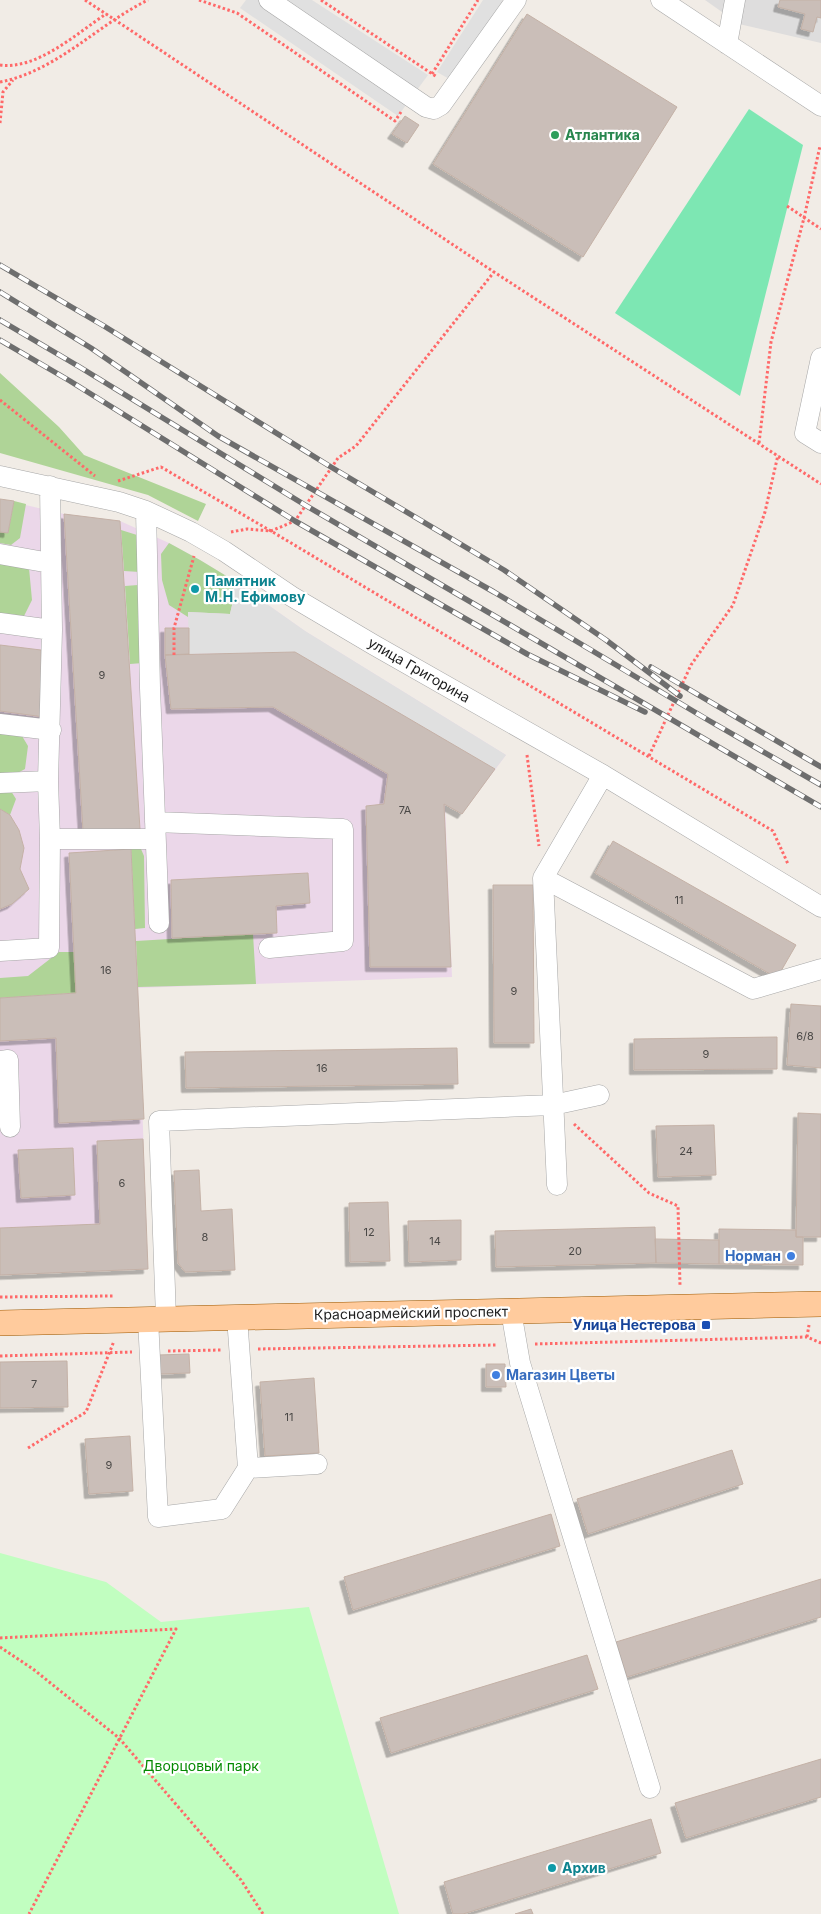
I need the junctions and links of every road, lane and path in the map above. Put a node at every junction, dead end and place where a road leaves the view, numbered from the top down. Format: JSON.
{"nodes":[{"id":1,"x":85,"y":0,"type":"edge"},
{"id":2,"x":148,"y":0,"type":"edge"},
{"id":3,"x":199,"y":0,"type":"edge"},
{"id":4,"x":269,"y":0,"type":"edge"},
{"id":5,"x":321,"y":0,"type":"edge"},
{"id":6,"x":478,"y":0,"type":"edge"},
{"id":7,"x":516,"y":0,"type":"edge"},
{"id":8,"x":661,"y":0,"type":"edge"},
{"id":9,"x":735,"y":0,"type":"edge"},
{"id":10,"x":106,"y":14,"type":"junction"},
{"id":11,"x":114,"y":20,"type":"junction"},
{"id":12,"x":727,"y":44,"type":"junction"},
{"id":13,"x":0,"y":64,"type":"edge"},
{"id":14,"x":432,"y":74,"type":"junction"},
{"id":15,"x":13,"y":80,"type":"junction"},
{"id":16,"x":0,"y":82,"type":"edge"},
{"id":17,"x":454,"y":88,"type":"junction"},
{"id":18,"x":412,"y":97,"type":"junction"},
{"id":19,"x":821,"y":106,"type":"edge"},
{"id":20,"x":0,"y":123,"type":"edge"},
{"id":21,"x":820,"y":146,"type":"edge"},
{"id":22,"x":787,"y":206,"type":"dead end"},
{"id":23,"x":804,"y":218,"type":"junction"},
{"id":24,"x":821,"y":229,"type":"edge"},
{"id":25,"x":494,"y":272,"type":"junction"},
{"id":26,"x":821,"y":358,"type":"edge"},
{"id":27,"x":0,"y":400,"type":"edge"},
{"id":28,"x":759,"y":443,"type":"junction"},
{"id":29,"x":821,"y":443,"type":"edge"},
{"id":30,"x":778,"y":455,"type":"junction"},
{"id":31,"x":0,"y":476,"type":"edge"},
{"id":32,"x":821,"y":484,"type":"edge"},
{"id":33,"x":106,"y":485,"type":"junction"},
{"id":34,"x":50,"y":486,"type":"junction"},
{"id":35,"x":119,"y":502,"type":"junction"},
{"id":36,"x":146,"y":511,"type":"junction"},
{"id":37,"x":271,"y":531,"type":"junction"},
{"id":38,"x":0,"y":554,"type":"edge"},
{"id":39,"x":194,"y":556,"type":"dead end"},
{"id":40,"x":50,"y":563,"type":"junction"},
{"id":41,"x":0,"y":622,"type":"edge"},
{"id":42,"x":52,"y":630,"type":"junction"},
{"id":43,"x":174,"y":655,"type":"dead end"},
{"id":44,"x":0,"y":724,"type":"edge"},
{"id":45,"x":51,"y":730,"type":"junction"},
{"id":46,"x":526,"y":750,"type":"dead end"},
{"id":47,"x":649,"y":756,"type":"junction"},
{"id":48,"x":603,"y":775,"type":"junction"},
{"id":49,"x":48,"y":782,"type":"junction"},
{"id":50,"x":0,"y":783,"type":"edge"},
{"id":51,"x":155,"y":831,"type":"junction"},
{"id":52,"x":50,"y":839,"type":"junction"},
{"id":53,"x":543,"y":878,"type":"junction"},
{"id":54,"x":803,"y":896,"type":"junction"},
{"id":55,"x":821,"y":907,"type":"edge"},
{"id":56,"x":159,"y":923,"type":"dead end"},
{"id":57,"x":269,"y":948,"type":"dead end"},
{"id":58,"x":0,"y":951,"type":"edge"},
{"id":59,"x":821,"y":969,"type":"edge"},
{"id":60,"x":0,"y":1061,"type":"edge"},
{"id":61,"x":599,"y":1095,"type":"dead end"},
{"id":62,"x":553,"y":1106,"type":"junction"},
{"id":63,"x":10,"y":1127,"type":"dead end"},
{"id":64,"x":557,"y":1186,"type":"dead end"},
{"id":65,"x":680,"y":1287,"type":"dead end"},
{"id":66,"x":511,"y":1311,"type":"junction"},
{"id":67,"x":815,"y":1314,"type":"edge"},
{"id":68,"x":237,"y":1317,"type":"junction"},
{"id":69,"x":157,"y":1319,"type":"junction"},
{"id":70,"x":122,"y":1320,"type":"junction"},
{"id":71,"x":0,"y":1323,"type":"edge"},
{"id":72,"x":807,"y":1337,"type":"junction"},
{"id":73,"x":821,"y":1343,"type":"edge"},
{"id":74,"x":517,"y":1345,"type":"junction"},
{"id":75,"x":240,"y":1350,"type":"junction"},
{"id":76,"x":149,"y":1351,"type":"junction"},
{"id":77,"x":109,"y":1354,"type":"junction"},
{"id":78,"x":0,"y":1356,"type":"edge"},
{"id":79,"x":28,"y":1448,"type":"dead end"},
{"id":80,"x":317,"y":1464,"type":"dead end"},
{"id":81,"x":248,"y":1468,"type":"junction"},
{"id":82,"x":0,"y":1638,"type":"edge"},
{"id":83,"x":0,"y":1647,"type":"edge"},
{"id":84,"x":119,"y":1738,"type":"junction"},
{"id":85,"x":650,"y":1788,"type":"dead end"},
{"id":86,"x":29,"y":1914,"type":"edge"},
{"id":87,"x":263,"y":1914,"type":"edge"}],
"edges":[{"from":1,"to":10,"type":"path"},
{"from":2,"to":11,"type":"path"},
{"from":3,"to":18,"type":"path"},
{"from":4,"to":18,"type":"street"},
{"from":5,"to":14,"type":"path"},
{"from":6,"to":14,"type":"path"},
{"from":7,"to":17,"type":"street"},
{"from":8,"to":12,"type":"street"},
{"from":9,"to":12,"type":"street"},
{"from":10,"to":11,"type":"path"},
{"from":10,"to":13,"type":"path"},
{"from":11,"to":15,"type":"path"},
{"from":11,"to":25,"type":"path"},
{"from":12,"to":19,"type":"street"},
{"from":14,"to":17,"type":"path"},
{"from":15,"to":16,"type":"path"},
{"from":15,"to":20,"type":"path"},
{"from":17,"to":18,"type":"street"},
{"from":21,"to":23,"type":"path"},
{"from":22,"to":23,"type":"path"},
{"from":23,"to":24,"type":"path"},
{"from":23,"to":28,"type":"path"},
{"from":25,"to":28,"type":"path"},
{"from":25,"to":37,"type":"path"},
{"from":26,"to":29,"type":"street"},
{"from":27,"to":33,"type":"path"},
{"from":28,"to":30,"type":"path"},
{"from":30,"to":32,"type":"path"},
{"from":30,"to":47,"type":"path"},
{"from":31,"to":34,"type":"street","name":"улица Григорина"},
{"from":33,"to":35,"type":"path"},
{"from":33,"to":37,"type":"path"},
{"from":34,"to":35,"type":"street","name":"улица Григорина"},
{"from":34,"to":40,"type":"street"},
{"from":35,"to":36,"type":"street","name":"улица Григорина"},
{"from":36,"to":48,"type":"street","name":"улица Григорина"},
{"from":36,"to":51,"type":"street"},
{"from":37,"to":47,"type":"path"},
{"from":38,"to":40,"type":"street"},
{"from":39,"to":43,"type":"path"},
{"from":40,"to":42,"type":"street"},
{"from":41,"to":42,"type":"street"},
{"from":42,"to":45,"type":"street"},
{"from":44,"to":45,"type":"street"},
{"from":45,"to":49,"type":"street"},
{"from":46,"to":53,"type":"path"},
{"from":47,"to":54,"type":"path"},
{"from":48,"to":53,"type":"street"},
{"from":48,"to":54,"type":"street","name":"улица Григорина"},
{"from":49,"to":50,"type":"street"},
{"from":49,"to":52,"type":"street"},
{"from":51,"to":52,"type":"street"},
{"from":51,"to":56,"type":"street"},
{"from":51,"to":57,"type":"street"},
{"from":52,"to":58,"type":"street"},
{"from":53,"to":59,"type":"street"},
{"from":53,"to":62,"type":"street"},
{"from":54,"to":55,"type":"street","name":"улица Григорина"},
{"from":60,"to":63,"type":"street"},
{"from":61,"to":62,"type":"street"},
{"from":62,"to":64,"type":"street"},
{"from":62,"to":65,"type":"path"},
{"from":62,"to":69,"type":"street"},
{"from":66,"to":67,"type":"main road","name":"Красноармейский проспект"},
{"from":66,"to":68,"type":"main road","name":"Красноармейский проспект"},
{"from":66,"to":74,"type":"street"},
{"from":67,"to":72,"type":"path"},
{"from":68,"to":69,"type":"main road","name":"Красноармейский проспект"},
{"from":68,"to":75,"type":"street"},
{"from":69,"to":70,"type":"main road","name":"Красноармейский проспект"},
{"from":69,"to":76,"type":"street"},
{"from":70,"to":71,"type":"main road","name":"Красноармейский проспект"},
{"from":70,"to":77,"type":"path"},
{"from":72,"to":73,"type":"path"},
{"from":72,"to":74,"type":"path"},
{"from":74,"to":75,"type":"path"},
{"from":74,"to":85,"type":"street"},
{"from":75,"to":76,"type":"path"},
{"from":75,"to":81,"type":"street"},
{"from":76,"to":77,"type":"path"},
{"from":76,"to":81,"type":"street"},
{"from":77,"to":78,"type":"path"},
{"from":77,"to":79,"type":"path"},
{"from":80,"to":81,"type":"street"},
{"from":82,"to":84,"type":"path"},
{"from":83,"to":84,"type":"path"},
{"from":84,"to":86,"type":"path"},
{"from":84,"to":87,"type":"path"}]}
